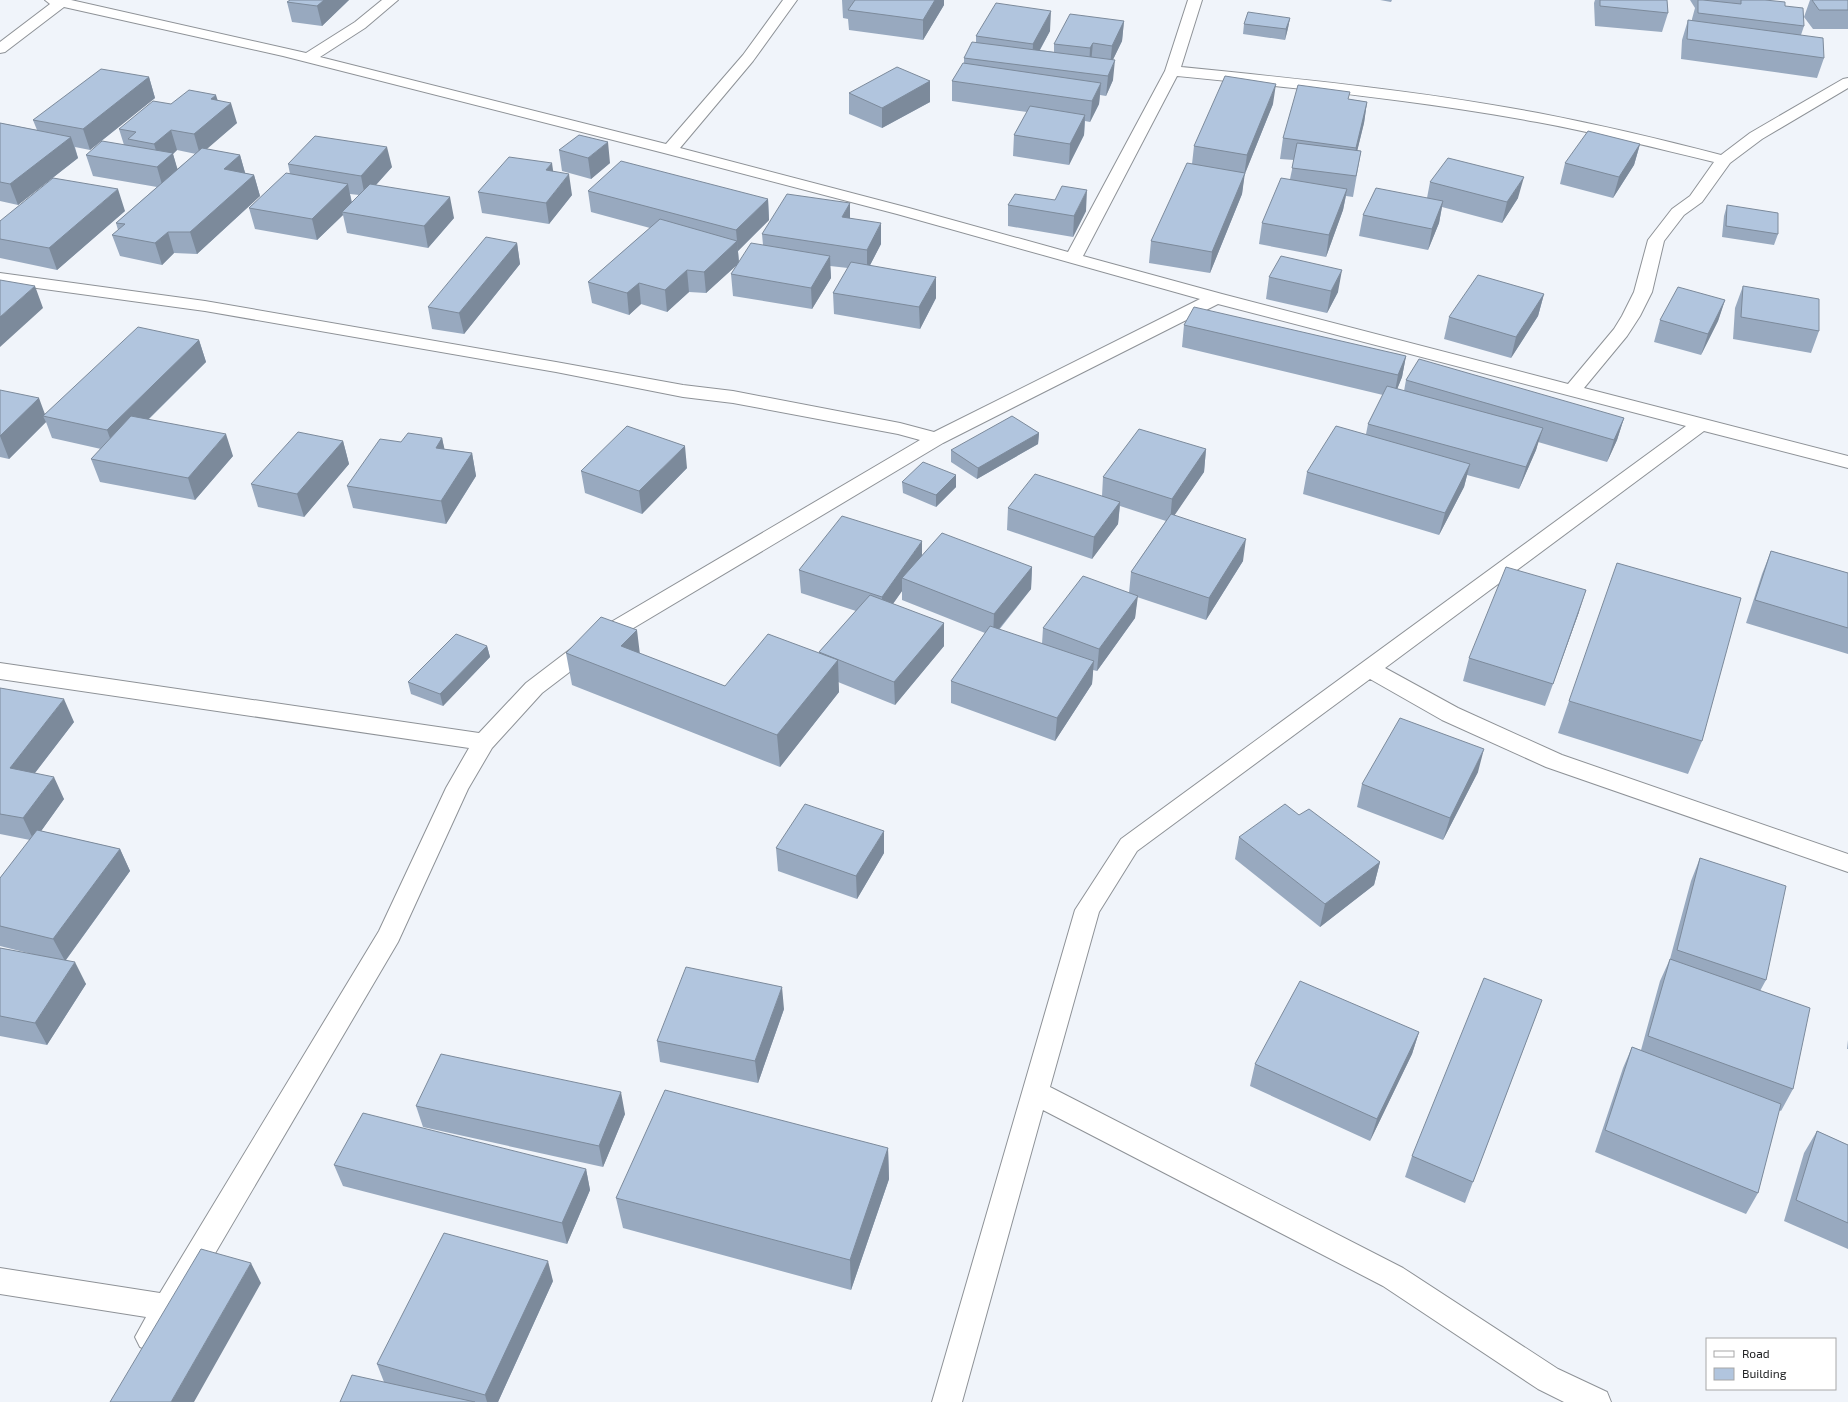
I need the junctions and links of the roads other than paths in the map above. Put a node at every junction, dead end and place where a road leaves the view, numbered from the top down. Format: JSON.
{"nodes":[{"id":1,"x":391,"y":0,"type":"edge"},
{"id":2,"x":790,"y":0,"type":"edge"},
{"id":3,"x":1195,"y":0,"type":"edge"},
{"id":4,"x":57,"y":1,"type":"edge"},
{"id":5,"x":0,"y":49,"type":"edge"},
{"id":6,"x":308,"y":58,"type":"junction"},
{"id":7,"x":1172,"y":71,"type":"junction"},
{"id":8,"x":1848,"y":82,"type":"edge"},
{"id":9,"x":670,"y":150,"type":"junction"},
{"id":10,"x":1724,"y":160,"type":"junction"},
{"id":11,"x":1073,"y":258,"type":"junction"},
{"id":12,"x":0,"y":278,"type":"edge"},
{"id":13,"x":1216,"y":298,"type":"junction"},
{"id":14,"x":1573,"y":390,"type":"junction"},
{"id":15,"x":1701,"y":424,"type":"junction"},
{"id":16,"x":936,"y":439,"type":"junction"},
{"id":17,"x":1848,"y":462,"type":"edge"},
{"id":18,"x":1368,"y":668,"type":"junction"},
{"id":19,"x":0,"y":671,"type":"edge"},
{"id":20,"x":484,"y":742,"type":"junction"},
{"id":21,"x":1848,"y":863,"type":"edge"},
{"id":22,"x":1036,"y":1093,"type":"junction"},
{"id":23,"x":0,"y":1281,"type":"edge"},
{"id":24,"x":166,"y":1306,"type":"junction"},
{"id":25,"x":140,"y":1355,"type":"edge"},
{"id":26,"x":947,"y":1402,"type":"edge"},
{"id":27,"x":1596,"y":1402,"type":"edge"}],
"edges":[{"from":1,"to":6,"type":"street"},
{"from":2,"to":9,"type":"street"},
{"from":3,"to":7,"type":"street"},
{"from":4,"to":5,"type":"street"},
{"from":4,"to":6,"type":"street"},
{"from":6,"to":9,"type":"street"},
{"from":7,"to":10,"type":"street"},
{"from":7,"to":11,"type":"street"},
{"from":8,"to":10,"type":"street"},
{"from":9,"to":11,"type":"street"},
{"from":10,"to":14,"type":"street"},
{"from":11,"to":13,"type":"street"},
{"from":12,"to":16,"type":"street"},
{"from":13,"to":14,"type":"street"},
{"from":13,"to":16,"type":"street"},
{"from":14,"to":15,"type":"street"},
{"from":15,"to":17,"type":"street"},
{"from":15,"to":18,"type":"street"},
{"from":16,"to":20,"type":"street"},
{"from":18,"to":21,"type":"street"},
{"from":18,"to":22,"type":"street"},
{"from":19,"to":20,"type":"street"},
{"from":20,"to":24,"type":"street"},
{"from":22,"to":26,"type":"street"},
{"from":22,"to":27,"type":"street"},
{"from":23,"to":24,"type":"street"},
{"from":24,"to":25,"type":"street"}]}
